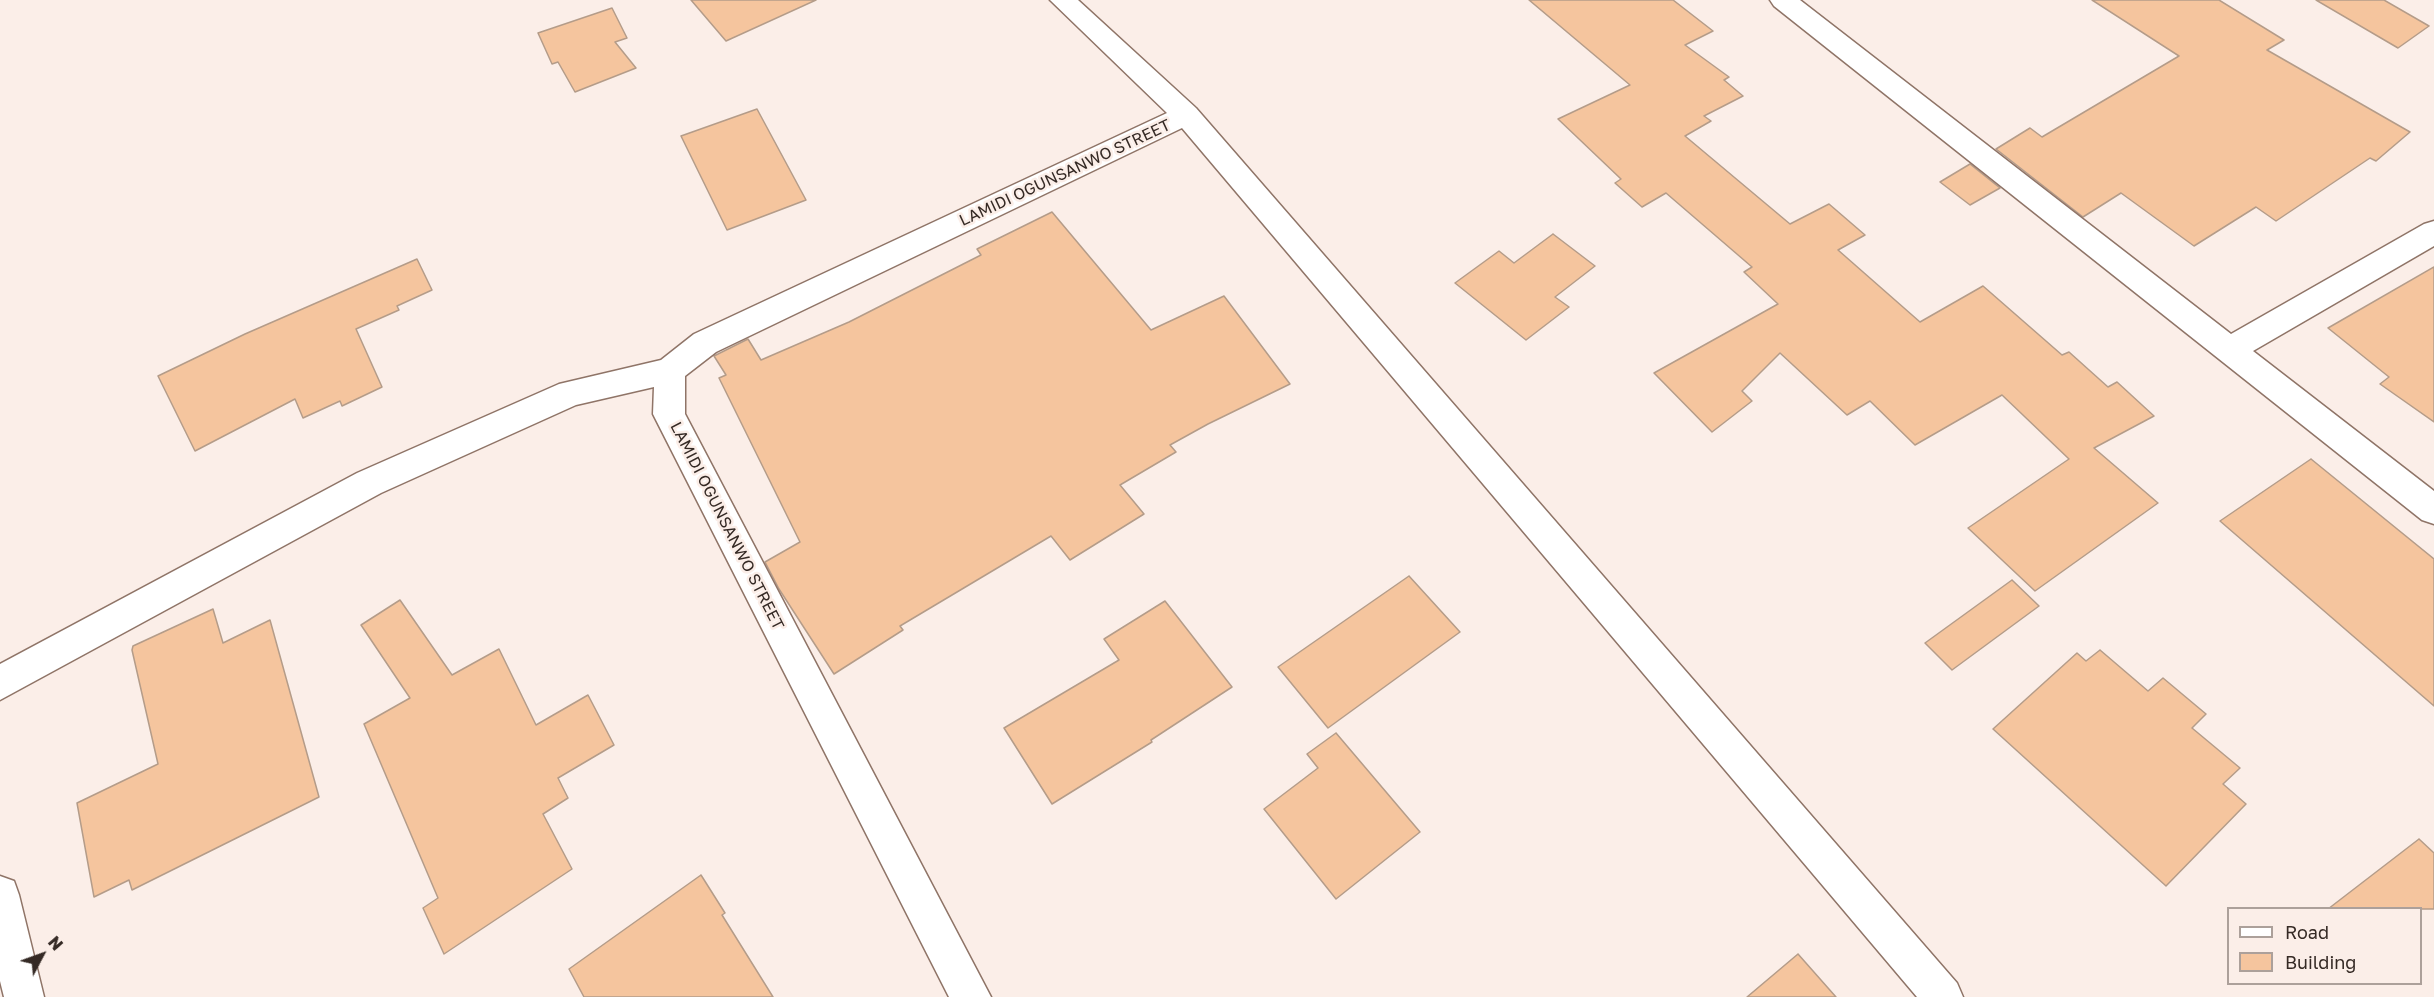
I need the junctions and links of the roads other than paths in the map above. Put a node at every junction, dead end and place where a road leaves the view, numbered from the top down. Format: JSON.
{"nodes":[{"id":1,"x":1063,"y":0,"type":"edge"},
{"id":2,"x":1783,"y":0,"type":"edge"},
{"id":3,"x":1186,"y":116,"type":"junction"},
{"id":4,"x":2434,"y":232,"type":"edge"},
{"id":5,"x":2230,"y":350,"type":"junction"},
{"id":6,"x":670,"y":371,"type":"junction"},
{"id":7,"x":2434,"y":510,"type":"edge"},
{"id":8,"x":0,"y":683,"type":"edge"},
{"id":9,"x":0,"y":895,"type":"edge"},
{"id":10,"x":24,"y":997,"type":"edge"},
{"id":11,"x":971,"y":997,"type":"edge"},
{"id":12,"x":1943,"y":997,"type":"edge"}],
"edges":[{"from":1,"to":3,"type":"street"},
{"from":2,"to":5,"type":"street"},
{"from":3,"to":6,"type":"street","name":"LAMIDI OGUNSANWO STREET"},
{"from":3,"to":12,"type":"street"},
{"from":4,"to":5,"type":"street"},
{"from":5,"to":7,"type":"street"},
{"from":6,"to":8,"type":"street"},
{"from":6,"to":11,"type":"street","name":"LAMIDI OGUNSANWO STREET"},
{"from":9,"to":10,"type":"street"}]}
